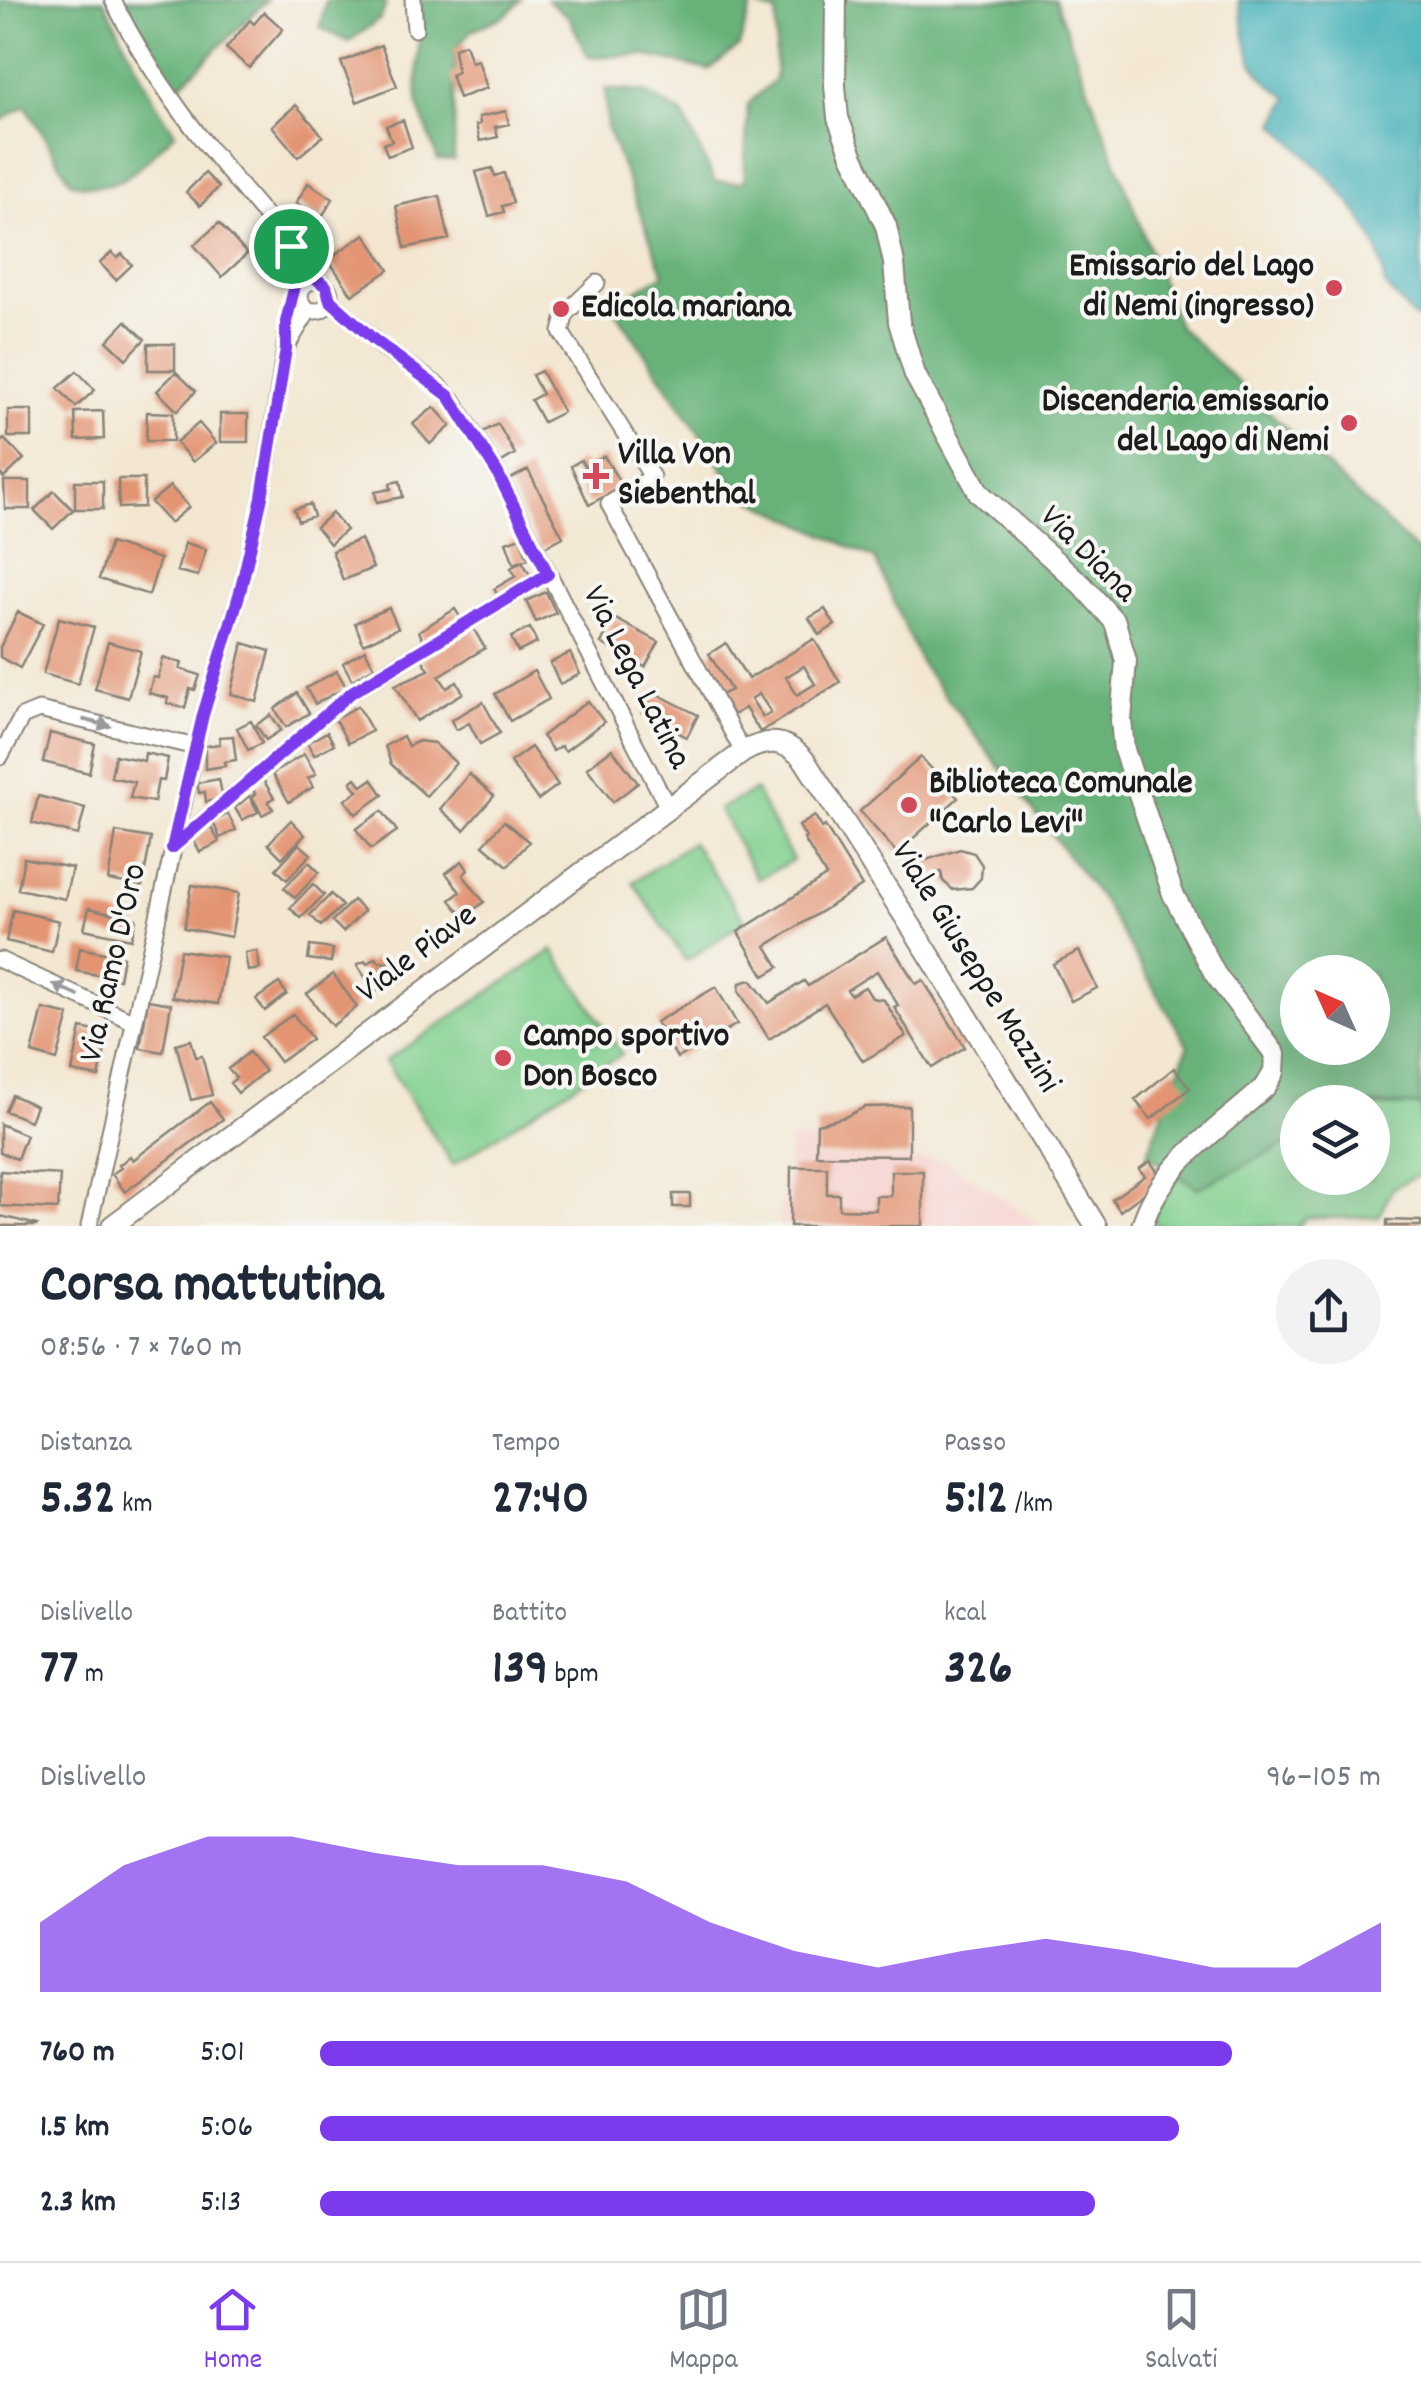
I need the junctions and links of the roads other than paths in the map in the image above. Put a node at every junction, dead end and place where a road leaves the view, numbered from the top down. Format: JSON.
{"nodes":[{"id":1,"x":114,"y":0,"type":"edge"},
{"id":2,"x":414,"y":0,"type":"edge"},
{"id":3,"x":836,"y":0,"type":"edge"},
{"id":4,"x":414,"y":30,"type":"dead end"},
{"id":5,"x":291,"y":246,"type":"junction"},
{"id":6,"x":316,"y":282,"type":"junction"},
{"id":7,"x":597,"y":283,"type":"dead end"},
{"id":8,"x":299,"y":297,"type":"junction"},
{"id":9,"x":330,"y":300,"type":"junction"},
{"id":10,"x":548,"y":574,"type":"junction"},
{"id":11,"x":6,"y":729,"type":"edge"},
{"id":12,"x":196,"y":747,"type":"junction"},
{"id":13,"x":792,"y":747,"type":"joint"},
{"id":14,"x":743,"y":752,"type":"junction"},
{"id":15,"x":0,"y":757,"type":"edge"},
{"id":16,"x":668,"y":808,"type":"junction"},
{"id":17,"x":172,"y":848,"type":"junction"},
{"id":18,"x":0,"y":960,"type":"edge"},
{"id":19,"x":132,"y":1021,"type":"junction"},
{"id":20,"x":89,"y":1226,"type":"edge"},
{"id":21,"x":112,"y":1226,"type":"edge"},
{"id":22,"x":1096,"y":1226,"type":"edge"},
{"id":23,"x":1142,"y":1226,"type":"edge"}],
"edges":[{"from":1,"to":5,"type":"street"},
{"from":2,"to":4,"type":"street"},
{"from":3,"to":23,"type":"street","name":"Via Diana"},
{"from":5,"to":6,"type":"street"},
{"from":5,"to":8,"type":"street"},
{"from":6,"to":8,"type":"street"},
{"from":6,"to":9,"type":"street","name":"Via Lega Latina"},
{"from":7,"to":14,"type":"street"},
{"from":8,"to":9,"type":"street"},
{"from":8,"to":12,"type":"street","name":"Via Ramo D'Oro"},
{"from":9,"to":10,"type":"street","name":"Via Lega Latina"},
{"from":10,"to":16,"type":"street","name":"Via Lega Latina"},
{"from":10,"to":17,"type":"street"},
{"from":11,"to":12,"type":"street","one_way":true},
{"from":11,"to":15,"type":"street"},
{"from":12,"to":17,"type":"street","name":"Via Ramo D'Oro"},
{"from":13,"to":14,"type":"street","name":"Viale Piave"},
{"from":13,"to":22,"type":"street","name":"Viale Giuseppe Mazzini"},
{"from":14,"to":16,"type":"street","name":"Viale Piave"},
{"from":16,"to":21,"type":"street","name":"Viale Piave"},
{"from":17,"to":19,"type":"street","name":"Via Ramo D'Oro"},
{"from":19,"to":18,"type":"street","one_way":true},
{"from":19,"to":20,"type":"street","name":"Via Ramo D'Oro"}]}
